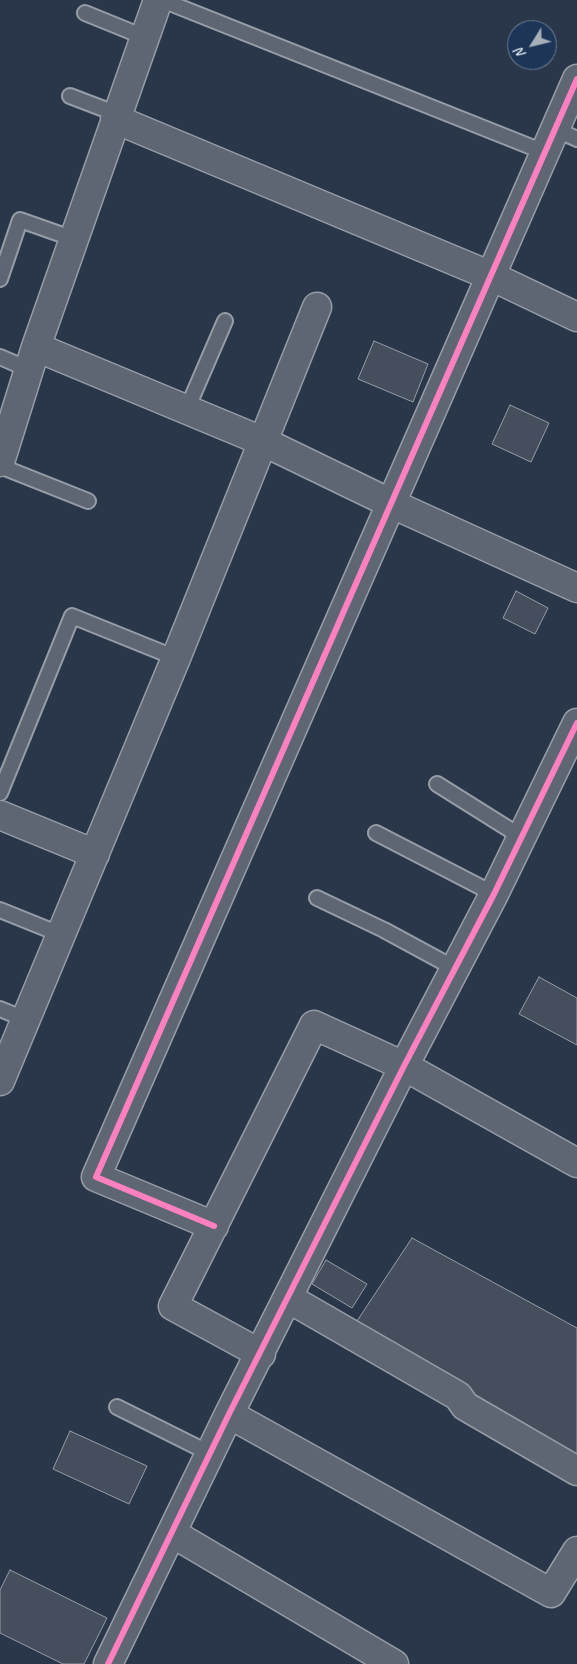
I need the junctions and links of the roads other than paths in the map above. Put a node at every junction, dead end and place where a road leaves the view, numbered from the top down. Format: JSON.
{"nodes":[{"id":1,"x":158,"y":0,"type":"edge"},
{"id":2,"x":162,"y":0,"type":"edge"},
{"id":3,"x":85,"y":12,"type":"dead end"},
{"id":4,"x":144,"y":37,"type":"junction"},
{"id":5,"x":577,"y":79,"type":"edge"},
{"id":6,"x":70,"y":96,"type":"dead end"},
{"id":7,"x":116,"y":116,"type":"junction"},
{"id":8,"x":559,"y":140,"type":"edge"},
{"id":9,"x":74,"y":239,"type":"junction"},
{"id":10,"x":490,"y":276,"type":"junction"},
{"id":11,"x":0,"y":279,"type":"edge"},
{"id":12,"x":317,"y":307,"type":"dead end"},
{"id":13,"x":577,"y":317,"type":"edge"},
{"id":14,"x":225,"y":321,"type":"dead end"},
{"id":15,"x":0,"y":357,"type":"edge"},
{"id":16,"x":33,"y":358,"type":"junction"},
{"id":17,"x":187,"y":409,"type":"junction"},
{"id":18,"x":262,"y":441,"type":"junction"},
{"id":19,"x":0,"y":464,"type":"edge"},
{"id":20,"x":88,"y":501,"type":"dead end"},
{"id":21,"x":390,"y":503,"type":"junction"},
{"id":22,"x":577,"y":588,"type":"edge"},
{"id":23,"x":176,"y":658,"type":"junction"},
{"id":24,"x":577,"y":723,"type":"edge"},
{"id":25,"x":437,"y":784,"type":"dead end"},
{"id":26,"x":0,"y":793,"type":"edge"},
{"id":27,"x":0,"y":815,"type":"edge"},
{"id":28,"x":376,"y":833,"type":"dead end"},
{"id":29,"x":520,"y":836,"type":"junction"},
{"id":30,"x":95,"y":854,"type":"junction"},
{"id":31,"x":494,"y":894,"type":"junction"},
{"id":32,"x":317,"y":898,"type":"dead end"},
{"id":33,"x":0,"y":910,"type":"edge"},
{"id":34,"x":62,"y":935,"type":"junction"},
{"id":35,"x":456,"y":969,"type":"junction"},
{"id":36,"x":0,"y":1008,"type":"edge"},
{"id":37,"x":26,"y":1020,"type":"junction"},
{"id":38,"x":404,"y":1066,"type":"junction"},
{"id":39,"x":0,"y":1081,"type":"edge"},
{"id":40,"x":577,"y":1163,"type":"edge"},
{"id":41,"x":214,"y":1226,"type":"junction"},
{"id":42,"x":288,"y":1298,"type":"junction"},
{"id":43,"x":260,"y":1354,"type":"junction"},
{"id":44,"x":117,"y":1407,"type":"dead end"},
{"id":45,"x":229,"y":1414,"type":"junction"},
{"id":46,"x":211,"y":1454,"type":"junction"},
{"id":47,"x":577,"y":1471,"type":"edge"},
{"id":48,"x":172,"y":1533,"type":"junction"},
{"id":49,"x":577,"y":1551,"type":"edge"},
{"id":50,"x":113,"y":1662,"type":"edge"},
{"id":51,"x":394,"y":1664,"type":"edge"}],
"edges":[{"from":1,"to":4,"type":"street"},
{"from":2,"to":8,"type":"lane"},
{"from":3,"to":4,"type":"lane"},
{"from":4,"to":7,"type":"street"},
{"from":5,"to":8,"type":"street"},
{"from":6,"to":7,"type":"lane"},
{"from":7,"to":9,"type":"street"},
{"from":7,"to":10,"type":"street"},
{"from":8,"to":10,"type":"street"},
{"from":9,"to":11,"type":"lane"},
{"from":9,"to":16,"type":"street"},
{"from":10,"to":13,"type":"street"},
{"from":10,"to":21,"type":"street"},
{"from":12,"to":18,"type":"street"},
{"from":14,"to":17,"type":"lane"},
{"from":15,"to":16,"type":"lane"},
{"from":16,"to":17,"type":"street"},
{"from":16,"to":19,"type":"street"},
{"from":17,"to":18,"type":"street"},
{"from":18,"to":21,"type":"street"},
{"from":18,"to":23,"type":"street"},
{"from":19,"to":20,"type":"lane"},
{"from":21,"to":22,"type":"street"},
{"from":21,"to":41,"type":"street"},
{"from":23,"to":26,"type":"lane"},
{"from":23,"to":30,"type":"street"},
{"from":24,"to":29,"type":"street"},
{"from":25,"to":29,"type":"lane"},
{"from":27,"to":30,"type":"street"},
{"from":28,"to":31,"type":"lane"},
{"from":29,"to":31,"type":"street"},
{"from":30,"to":34,"type":"street"},
{"from":31,"to":35,"type":"street"},
{"from":32,"to":35,"type":"lane"},
{"from":33,"to":34,"type":"lane"},
{"from":34,"to":37,"type":"street"},
{"from":35,"to":38,"type":"street"},
{"from":36,"to":37,"type":"lane"},
{"from":37,"to":39,"type":"street"},
{"from":38,"to":40,"type":"street"},
{"from":38,"to":41,"type":"street"},
{"from":38,"to":42,"type":"street"},
{"from":41,"to":43,"type":"street"},
{"from":42,"to":43,"type":"street"},
{"from":42,"to":47,"type":"street"},
{"from":43,"to":45,"type":"street"},
{"from":44,"to":46,"type":"lane"},
{"from":45,"to":46,"type":"street"},
{"from":45,"to":49,"type":"street"},
{"from":46,"to":48,"type":"street"},
{"from":48,"to":50,"type":"street"},
{"from":48,"to":51,"type":"street"}]}
